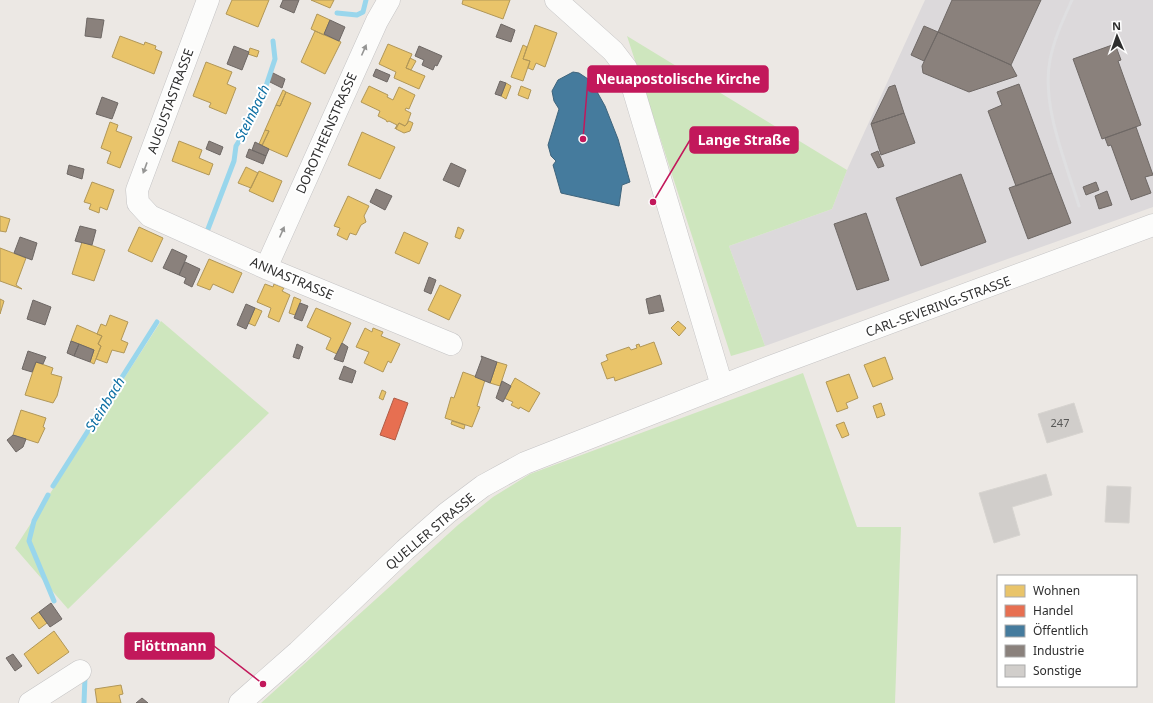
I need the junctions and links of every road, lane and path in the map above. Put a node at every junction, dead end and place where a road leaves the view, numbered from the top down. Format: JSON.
{"nodes":[{"id":1,"x":208,"y":0,"type":"edge"},
{"id":2,"x":389,"y":0,"type":"edge"},
{"id":3,"x":556,"y":0,"type":"edge"},
{"id":4,"x":138,"y":203,"type":"joint"},
{"id":5,"x":1153,"y":225,"type":"edge"},
{"id":6,"x":266,"y":268,"type":"junction"},
{"id":7,"x":451,"y":344,"type":"dead end"},
{"id":8,"x":722,"y":386,"type":"junction"},
{"id":9,"x":80,"y":671,"type":"dead end"},
{"id":10,"x":30,"y":703,"type":"edge"},
{"id":11,"x":240,"y":703,"type":"edge"}],
"edges":[{"from":1,"to":4,"type":"street","name":"AUGUSTASTRASSE","one_way":true},
{"from":6,"to":2,"type":"street","name":"DOROTHEENSTRASSE","one_way":true},
{"from":3,"to":8,"type":"street"},
{"from":4,"to":6,"type":"street","name":"ANNASTRASSE"},
{"from":5,"to":8,"type":"street","name":"CARL-SEVERING-STRASSE"},
{"from":6,"to":7,"type":"street","name":"ANNASTRASSE"},
{"from":8,"to":11,"type":"street","name":"QUELLER STRASSE"},
{"from":9,"to":10,"type":"street"}]}
